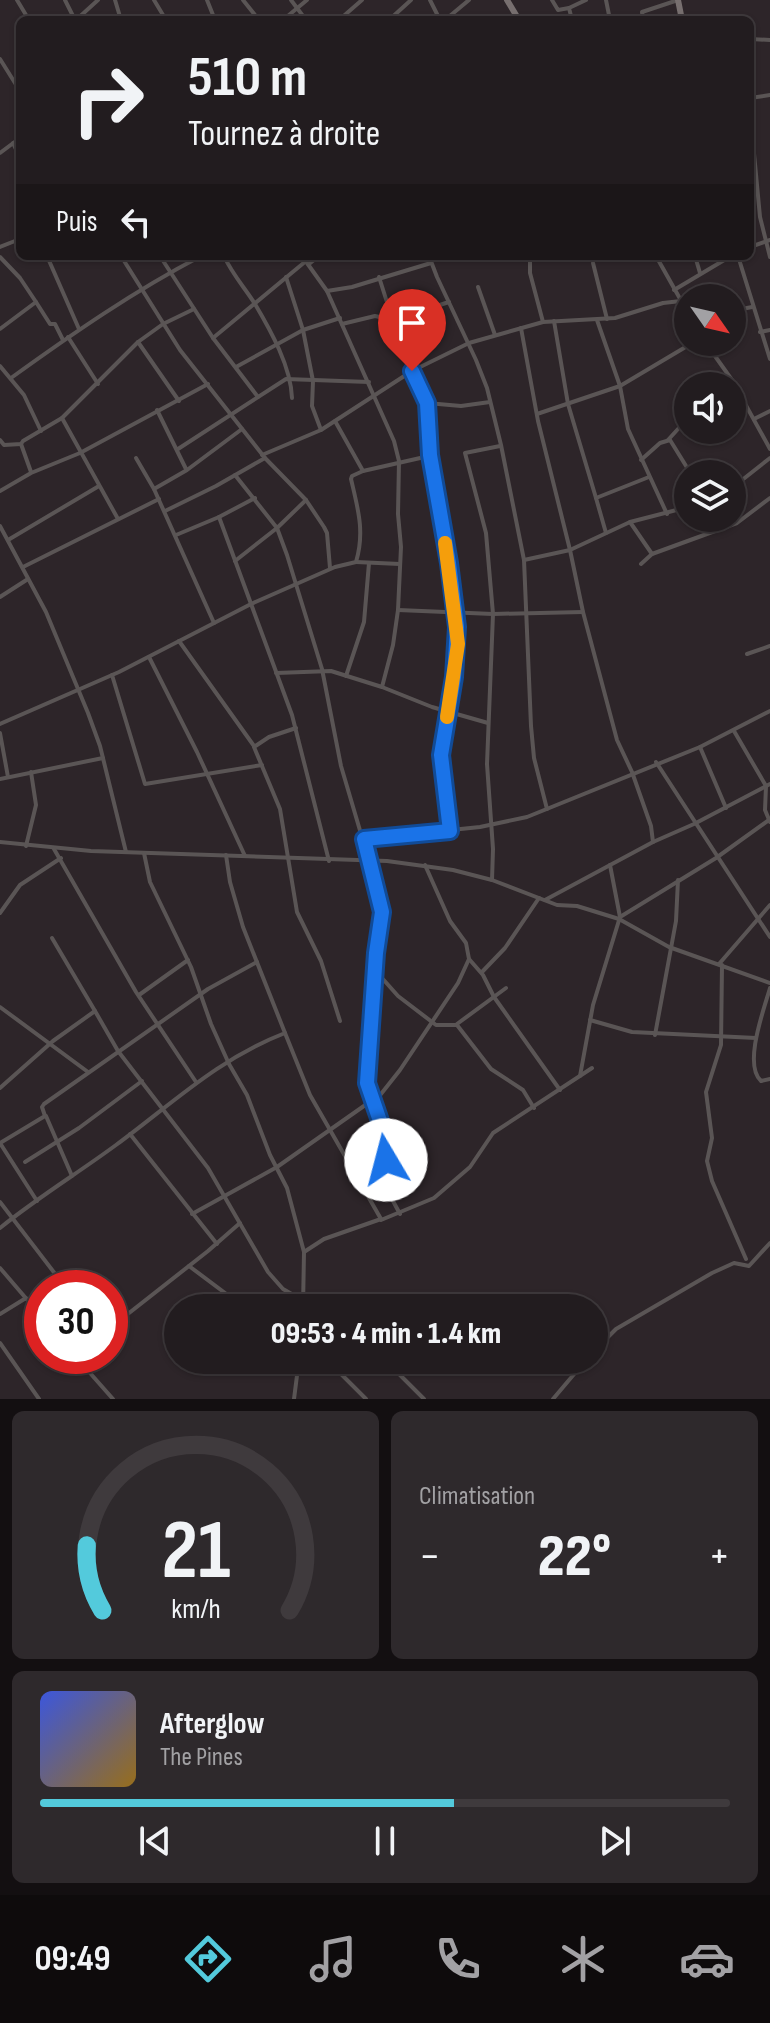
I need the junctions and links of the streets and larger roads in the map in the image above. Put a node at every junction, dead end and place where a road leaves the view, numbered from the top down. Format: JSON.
{"nodes":[{"id":1,"x":98,"y":0,"type":"edge"},
{"id":2,"x":243,"y":0,"type":"edge"},
{"id":3,"x":291,"y":0,"type":"edge"},
{"id":4,"x":307,"y":0,"type":"edge"},
{"id":5,"x":362,"y":0,"type":"edge"},
{"id":6,"x":411,"y":0,"type":"edge"},
{"id":7,"x":469,"y":0,"type":"edge"},
{"id":8,"x":552,"y":0,"type":"edge"},
{"id":9,"x":586,"y":0,"type":"edge"},
{"id":10,"x":678,"y":0,"type":"edge"},
{"id":11,"x":297,"y":8,"type":"junction"},
{"id":12,"x":569,"y":8,"type":"junction"},
{"id":13,"x":80,"y":16,"type":"edge"},
{"id":14,"x":256,"y":16,"type":"edge"},
{"id":15,"x":288,"y":16,"type":"edge"},
{"id":16,"x":303,"y":16,"type":"edge"},
{"id":17,"x":344,"y":16,"type":"edge"},
{"id":18,"x":393,"y":16,"type":"edge"},
{"id":19,"x":448,"y":16,"type":"edge"},
{"id":20,"x":571,"y":16,"type":"edge"},
{"id":21,"x":642,"y":16,"type":"edge"},
{"id":22,"x":1,"y":62,"type":"edge"},
{"id":23,"x":16,"y":85,"type":"edge"},
{"id":24,"x":16,"y":141,"type":"edge"},
{"id":25,"x":13,"y":143,"type":"junction"},
{"id":26,"x":16,"y":149,"type":"edge"},
{"id":27,"x":0,"y":153,"type":"edge"},
{"id":28,"x":754,"y":153,"type":"edge"},
{"id":29,"x":768,"y":240,"type":"edge"},
{"id":30,"x":0,"y":257,"type":"edge"},
{"id":31,"x":770,"y":257,"type":"edge"},
{"id":32,"x":49,"y":260,"type":"edge"},
{"id":33,"x":123,"y":260,"type":"edge"},
{"id":34,"x":163,"y":260,"type":"edge"},
{"id":35,"x":193,"y":260,"type":"edge"},
{"id":36,"x":226,"y":260,"type":"edge"},
{"id":37,"x":430,"y":260,"type":"edge"},
{"id":38,"x":530,"y":260,"type":"edge"},
{"id":39,"x":658,"y":260,"type":"edge"},
{"id":40,"x":696,"y":260,"type":"edge"},
{"id":41,"x":724,"y":260,"type":"edge"},
{"id":42,"x":739,"y":260,"type":"edge"},
{"id":43,"x":305,"y":261,"type":"edge"},
{"id":44,"x":431,"y":263,"type":"junction"},
{"id":45,"x":593,"y":263,"type":"dead end"},
{"id":46,"x":172,"y":271,"type":"junction"},
{"id":47,"x":701,"y":273,"type":"junction"},
{"id":48,"x":286,"y":277,"type":"junction"},
{"id":49,"x":379,"y":277,"type":"junction"},
{"id":50,"x":684,"y":284,"type":"edge"},
{"id":51,"x":478,"y":287,"type":"dead end"},
{"id":52,"x":674,"y":290,"type":"edge"},
{"id":53,"x":141,"y":291,"type":"junction"},
{"id":54,"x":327,"y":291,"type":"junction"},
{"id":55,"x":36,"y":302,"type":"junction"},
{"id":56,"x":449,"y":302,"type":"junction"},
{"id":57,"x":674,"y":302,"type":"edge"},
{"id":58,"x":255,"y":303,"type":"junction"},
{"id":59,"x":752,"y":307,"type":"junction"},
{"id":60,"x":746,"y":308,"type":"edge"},
{"id":61,"x":194,"y":309,"type":"junction"},
{"id":62,"x":340,"y":318,"type":"junction"},
{"id":63,"x":607,"y":319,"type":"junction"},
{"id":64,"x":393,"y":320,"type":"junction"},
{"id":65,"x":597,"y":320,"type":"junction"},
{"id":66,"x":554,"y":321,"type":"junction"},
{"id":67,"x":543,"y":322,"type":"junction"},
{"id":68,"x":163,"y":324,"type":"junction"},
{"id":69,"x":342,"y":324,"type":"junction"},
{"id":70,"x":521,"y":328,"type":"junction"},
{"id":71,"x":0,"y":329,"type":"edge"},
{"id":72,"x":79,"y":329,"type":"junction"},
{"id":73,"x":303,"y":330,"type":"junction"},
{"id":74,"x":770,"y":330,"type":"edge"},
{"id":75,"x":760,"y":332,"type":"junction"},
{"id":76,"x":495,"y":335,"type":"junction"},
{"id":77,"x":66,"y":338,"type":"junction"},
{"id":78,"x":213,"y":338,"type":"junction"},
{"id":79,"x":138,"y":342,"type":"junction"},
{"id":80,"x":469,"y":343,"type":"junction"},
{"id":81,"x":274,"y":344,"type":"junction"},
{"id":82,"x":674,"y":354,"type":"edge"},
{"id":83,"x":770,"y":359,"type":"edge"},
{"id":84,"x":0,"y":366,"type":"edge"},
{"id":85,"x":236,"y":367,"type":"junction"},
{"id":86,"x":412,"y":371,"type":"junction"},
{"id":87,"x":11,"y":378,"type":"junction"},
{"id":88,"x":291,"y":379,"type":"junction"},
{"id":89,"x":313,"y":381,"type":"junction"},
{"id":90,"x":369,"y":382,"type":"junction"},
{"id":91,"x":98,"y":384,"type":"junction"},
{"id":92,"x":208,"y":384,"type":"junction"},
{"id":93,"x":620,"y":386,"type":"junction"},
{"id":94,"x":376,"y":396,"type":"junction"},
{"id":95,"x":258,"y":397,"type":"junction"},
{"id":96,"x":292,"y":398,"type":"dead end"},
{"id":97,"x":179,"y":401,"type":"junction"},
{"id":98,"x":490,"y":402,"type":"junction"},
{"id":99,"x":427,"y":403,"type":"junction"},
{"id":100,"x":568,"y":404,"type":"junction"},
{"id":101,"x":746,"y":405,"type":"edge"},
{"id":102,"x":157,"y":410,"type":"junction"},
{"id":103,"x":770,"y":411,"type":"edge"},
{"id":104,"x":230,"y":413,"type":"junction"},
{"id":105,"x":537,"y":414,"type":"junction"},
{"id":106,"x":62,"y":418,"type":"junction"},
{"id":107,"x":754,"y":419,"type":"junction"},
{"id":108,"x":335,"y":421,"type":"junction"},
{"id":109,"x":243,"y":429,"type":"junction"},
{"id":110,"x":321,"y":430,"type":"junction"},
{"id":111,"x":41,"y":431,"type":"junction"},
{"id":112,"x":674,"y":433,"type":"edge"},
{"id":113,"x":0,"y":440,"type":"edge"},
{"id":114,"x":667,"y":440,"type":"junction"},
{"id":115,"x":21,"y":444,"type":"junction"},
{"id":116,"x":501,"y":445,"type":"junction"},
{"id":117,"x":178,"y":449,"type":"junction"},
{"id":118,"x":770,"y":449,"type":"edge"},
{"id":119,"x":80,"y":453,"type":"junction"},
{"id":120,"x":430,"y":455,"type":"junction"},
{"id":121,"x":264,"y":456,"type":"junction"},
{"id":122,"x":136,"y":458,"type":"dead end"},
{"id":123,"x":770,"y":458,"type":"edge"},
{"id":124,"x":641,"y":460,"type":"junction"},
{"id":125,"x":683,"y":460,"type":"edge"},
{"id":126,"x":399,"y":461,"type":"junction"},
{"id":127,"x":187,"y":470,"type":"junction"},
{"id":128,"x":363,"y":471,"type":"junction"},
{"id":129,"x":31,"y":473,"type":"junction"},
{"id":130,"x":235,"y":475,"type":"junction"},
{"id":131,"x":649,"y":477,"type":"junction"},
{"id":132,"x":746,"y":477,"type":"edge"},
{"id":133,"x":99,"y":486,"type":"junction"},
{"id":134,"x":154,"y":489,"type":"junction"},
{"id":135,"x":0,"y":491,"type":"edge"},
{"id":136,"x":255,"y":498,"type":"junction"},
{"id":137,"x":596,"y":498,"type":"junction"},
{"id":138,"x":770,"y":498,"type":"edge"},
{"id":139,"x":159,"y":499,"type":"junction"},
{"id":140,"x":306,"y":500,"type":"junction"},
{"id":141,"x":165,"y":511,"type":"junction"},
{"id":142,"x":674,"y":512,"type":"edge"},
{"id":143,"x":667,"y":514,"type":"junction"},
{"id":144,"x":219,"y":517,"type":"junction"},
{"id":145,"x":118,"y":519,"type":"junction"},
{"id":146,"x":630,"y":522,"type":"junction"},
{"id":147,"x":0,"y":526,"type":"edge"},
{"id":148,"x":277,"y":528,"type":"junction"},
{"id":149,"x":606,"y":533,"type":"junction"},
{"id":150,"x":176,"y":535,"type":"junction"},
{"id":151,"x":8,"y":540,"type":"junction"},
{"id":152,"x":570,"y":550,"type":"junction"},
{"id":153,"x":652,"y":554,"type":"junction"},
{"id":154,"x":524,"y":560,"type":"junction"},
{"id":155,"x":235,"y":561,"type":"junction"},
{"id":156,"x":356,"y":562,"type":"junction"},
{"id":157,"x":369,"y":563,"type":"junction"},
{"id":158,"x":400,"y":564,"type":"junction"},
{"id":159,"x":641,"y":564,"type":"dead end"},
{"id":160,"x":23,"y":567,"type":"junction"},
{"id":161,"x":330,"y":569,"type":"junction"},
{"id":162,"x":29,"y":578,"type":"junction"},
{"id":163,"x":295,"y":585,"type":"junction"},
{"id":164,"x":0,"y":597,"type":"edge"},
{"id":165,"x":251,"y":604,"type":"junction"},
{"id":166,"x":398,"y":610,"type":"junction"},
{"id":167,"x":583,"y":612,"type":"junction"},
{"id":168,"x":455,"y":613,"type":"junction"},
{"id":169,"x":527,"y":613,"type":"junction"},
{"id":170,"x":493,"y":614,"type":"junction"},
{"id":171,"x":214,"y":623,"type":"junction"},
{"id":172,"x":179,"y":641,"type":"junction"},
{"id":173,"x":770,"y":646,"type":"edge"},
{"id":174,"x":747,"y":654,"type":"dead end"},
{"id":175,"x":149,"y":656,"type":"junction"},
{"id":176,"x":322,"y":669,"type":"junction"},
{"id":177,"x":276,"y":673,"type":"junction"},
{"id":178,"x":112,"y":675,"type":"junction"},
{"id":179,"x":346,"y":676,"type":"junction"},
{"id":180,"x":382,"y":687,"type":"junction"},
{"id":181,"x":79,"y":690,"type":"junction"},
{"id":182,"x":448,"y":711,"type":"junction"},
{"id":183,"x":770,"y":711,"type":"edge"},
{"id":184,"x":488,"y":723,"type":"junction"},
{"id":185,"x":0,"y":724,"type":"edge"},
{"id":186,"x":296,"y":728,"type":"junction"},
{"id":187,"x":734,"y":731,"type":"junction"},
{"id":188,"x":0,"y":733,"type":"edge"},
{"id":189,"x":254,"y":746,"type":"junction"},
{"id":190,"x":700,"y":747,"type":"junction"},
{"id":191,"x":103,"y":758,"type":"junction"},
{"id":192,"x":656,"y":762,"type":"junction"},
{"id":193,"x":262,"y":765,"type":"junction"},
{"id":194,"x":31,"y":772,"type":"junction"},
{"id":195,"x":632,"y":772,"type":"junction"},
{"id":196,"x":207,"y":774,"type":"junction"},
{"id":197,"x":8,"y":777,"type":"junction"},
{"id":198,"x":0,"y":779,"type":"edge"},
{"id":199,"x":768,"y":785,"type":"edge"},
{"id":200,"x":726,"y":808,"type":"junction"},
{"id":201,"x":547,"y":809,"type":"junction"},
{"id":202,"x":770,"y":821,"type":"edge"},
{"id":203,"x":694,"y":824,"type":"junction"},
{"id":204,"x":491,"y":825,"type":"junction"},
{"id":205,"x":450,"y":831,"type":"junction"},
{"id":206,"x":364,"y":839,"type":"junction"},
{"id":207,"x":0,"y":842,"type":"edge"},
{"id":208,"x":653,"y":842,"type":"junction"},
{"id":209,"x":26,"y":846,"type":"junction"},
{"id":210,"x":54,"y":849,"type":"junction"},
{"id":211,"x":126,"y":852,"type":"junction"},
{"id":212,"x":144,"y":853,"type":"junction"},
{"id":213,"x":226,"y":855,"type":"junction"},
{"id":214,"x":245,"y":856,"type":"junction"},
{"id":215,"x":61,"y":858,"type":"junction"},
{"id":216,"x":716,"y":858,"type":"junction"},
{"id":217,"x":289,"y":859,"type":"junction"},
{"id":218,"x":329,"y":861,"type":"junction"},
{"id":219,"x":370,"y":861,"type":"junction"},
{"id":220,"x":425,"y":865,"type":"junction"},
{"id":221,"x":610,"y":865,"type":"junction"},
{"id":222,"x":492,"y":880,"type":"junction"},
{"id":223,"x":678,"y":880,"type":"junction"},
{"id":224,"x":542,"y":899,"type":"junction"},
{"id":225,"x":770,"y":905,"type":"edge"},
{"id":226,"x":0,"y":913,"type":"edge"},
{"id":227,"x":620,"y":918,"type":"junction"},
{"id":228,"x":757,"y":918,"type":"junction"},
{"id":229,"x":770,"y":937,"type":"edge"},
{"id":230,"x":52,"y":938,"type":"dead end"},
{"id":231,"x":669,"y":947,"type":"junction"},
{"id":232,"x":469,"y":959,"type":"junction"},
{"id":233,"x":188,"y":960,"type":"junction"},
{"id":234,"x":257,"y":962,"type":"junction"},
{"id":235,"x":720,"y":965,"type":"junction"},
{"id":236,"x":374,"y":969,"type":"junction"},
{"id":237,"x":481,"y":972,"type":"junction"},
{"id":238,"x":770,"y":985,"type":"edge"},
{"id":239,"x":506,"y":988,"type":"dead end"},
{"id":240,"x":201,"y":994,"type":"junction"},
{"id":241,"x":139,"y":995,"type":"junction"},
{"id":242,"x":494,"y":997,"type":"junction"},
{"id":243,"x":0,"y":1007,"type":"edge"},
{"id":244,"x":95,"y":1011,"type":"junction"},
{"id":245,"x":590,"y":1020,"type":"junction"},
{"id":246,"x":340,"y":1021,"type":"dead end"},
{"id":247,"x":432,"y":1021,"type":"junction"},
{"id":248,"x":457,"y":1024,"type":"junction"},
{"id":249,"x":158,"y":1025,"type":"junction"},
{"id":250,"x":285,"y":1033,"type":"junction"},
{"id":251,"x":656,"y":1035,"type":"junction"},
{"id":252,"x":722,"y":1037,"type":"junction"},
{"id":253,"x":756,"y":1038,"type":"junction"},
{"id":254,"x":50,"y":1044,"type":"junction"},
{"id":255,"x":118,"y":1051,"type":"junction"},
{"id":256,"x":227,"y":1060,"type":"junction"},
{"id":257,"x":592,"y":1068,"type":"dead end"},
{"id":258,"x":88,"y":1072,"type":"junction"},
{"id":259,"x":580,"y":1076,"type":"junction"},
{"id":260,"x":770,"y":1079,"type":"edge"},
{"id":261,"x":142,"y":1081,"type":"junction"},
{"id":262,"x":196,"y":1083,"type":"junction"},
{"id":263,"x":0,"y":1088,"type":"edge"},
{"id":264,"x":560,"y":1090,"type":"junction"},
{"id":265,"x":372,"y":1100,"type":"junction"},
{"id":266,"x":164,"y":1108,"type":"junction"},
{"id":267,"x":534,"y":1108,"type":"junction"},
{"id":268,"x":46,"y":1116,"type":"junction"},
{"id":269,"x":329,"y":1131,"type":"junction"},
{"id":270,"x":130,"y":1134,"type":"junction"},
{"id":271,"x":0,"y":1143,"type":"edge"},
{"id":272,"x":56,"y":1144,"type":"junction"},
{"id":273,"x":25,"y":1162,"type":"dead end"},
{"id":274,"x":277,"y":1167,"type":"junction"},
{"id":275,"x":72,"y":1177,"type":"junction"},
{"id":276,"x":224,"y":1194,"type":"junction"},
{"id":277,"x":37,"y":1201,"type":"junction"},
{"id":278,"x":0,"y":1202,"type":"edge"},
{"id":279,"x":192,"y":1214,"type":"junction"},
{"id":280,"x":400,"y":1214,"type":"junction"},
{"id":281,"x":13,"y":1218,"type":"junction"},
{"id":282,"x":381,"y":1220,"type":"junction"},
{"id":283,"x":240,"y":1223,"type":"junction"},
{"id":284,"x":0,"y":1228,"type":"edge"},
{"id":285,"x":770,"y":1243,"type":"edge"},
{"id":286,"x":217,"y":1244,"type":"junction"},
{"id":287,"x":304,"y":1252,"type":"junction"},
{"id":288,"x":759,"y":1253,"type":"junction"},
{"id":289,"x":746,"y":1259,"type":"junction"},
{"id":290,"x":734,"y":1263,"type":"junction"},
{"id":291,"x":189,"y":1266,"type":"junction"},
{"id":292,"x":0,"y":1268,"type":"edge"},
{"id":293,"x":52,"y":1270,"type":"edge"},
{"id":294,"x":226,"y":1294,"type":"edge"},
{"id":295,"x":293,"y":1294,"type":"edge"},
{"id":296,"x":303,"y":1294,"type":"edge"},
{"id":297,"x":24,"y":1296,"type":"edge"},
{"id":298,"x":24,"y":1299,"type":"edge"},
{"id":299,"x":0,"y":1314,"type":"edge"},
{"id":300,"x":128,"y":1314,"type":"edge"},
{"id":301,"x":608,"y":1337,"type":"edge"},
{"id":302,"x":0,"y":1343,"type":"edge"},
{"id":303,"x":92,"y":1374,"type":"edge"},
{"id":304,"x":297,"y":1374,"type":"edge"},
{"id":305,"x":341,"y":1374,"type":"edge"},
{"id":306,"x":399,"y":1374,"type":"edge"},
{"id":307,"x":574,"y":1374,"type":"edge"},
{"id":308,"x":39,"y":1399,"type":"edge"},
{"id":309,"x":113,"y":1399,"type":"edge"},
{"id":310,"x":294,"y":1399,"type":"edge"},
{"id":311,"x":366,"y":1399,"type":"edge"},
{"id":312,"x":424,"y":1399,"type":"edge"},
{"id":313,"x":553,"y":1399,"type":"edge"}],
"edges":[{"from":1,"to":13,"type":"street"},
{"from":2,"to":14,"type":"street"},
{"from":3,"to":11,"type":"street"},
{"from":4,"to":11,"type":"street"},
{"from":5,"to":17,"type":"street"},
{"from":6,"to":18,"type":"street"},
{"from":7,"to":19,"type":"street"},
{"from":8,"to":12,"type":"street"},
{"from":9,"to":12,"type":"street"},
{"from":10,"to":21,"type":"street"},
{"from":11,"to":15,"type":"street"},
{"from":11,"to":16,"type":"street"},
{"from":12,"to":20,"type":"street"},
{"from":22,"to":23,"type":"street"},
{"from":24,"to":25,"type":"street"},
{"from":25,"to":26,"type":"street"},
{"from":25,"to":27,"type":"street"},
{"from":28,"to":29,"type":"street"},
{"from":29,"to":31,"type":"street"},
{"from":30,"to":55,"type":"street"},
{"from":32,"to":72,"type":"street"},
{"from":33,"to":53,"type":"street"},
{"from":34,"to":46,"type":"street"},
{"from":35,"to":46,"type":"street"},
{"from":36,"to":58,"type":"street"},
{"from":37,"to":44,"type":"street"},
{"from":38,"to":67,"type":"street"},
{"from":39,"to":52,"type":"street"},
{"from":40,"to":47,"type":"street"},
{"from":41,"to":47,"type":"street"},
{"from":42,"to":59,"type":"street"},
{"from":43,"to":48,"type":"street"},
{"from":43,"to":54,"type":"street"},
{"from":44,"to":49,"type":"street"},
{"from":44,"to":56,"type":"street"},
{"from":45,"to":63,"type":"street"},
{"from":46,"to":53,"type":"street"},
{"from":46,"to":61,"type":"street"},
{"from":47,"to":50,"type":"street"},
{"from":48,"to":58,"type":"street"},
{"from":48,"to":73,"type":"street"},
{"from":49,"to":54,"type":"street"},
{"from":49,"to":64,"type":"street"},
{"from":51,"to":76,"type":"street"},
{"from":53,"to":68,"type":"street"},
{"from":53,"to":72,"type":"street"},
{"from":54,"to":62,"type":"street"},
{"from":55,"to":71,"type":"street"},
{"from":55,"to":77,"type":"street"},
{"from":56,"to":64,"type":"street"},
{"from":56,"to":80,"type":"street"},
{"from":57,"to":63,"type":"street"},
{"from":58,"to":78,"type":"street"},
{"from":58,"to":81,"type":"street"},
{"from":59,"to":60,"type":"street"},
{"from":59,"to":75,"type":"street"},
{"from":61,"to":68,"type":"street"},
{"from":61,"to":78,"type":"street"},
{"from":62,"to":69,"type":"street"},
{"from":62,"to":73,"type":"street"},
{"from":63,"to":65,"type":"street"},
{"from":64,"to":69,"type":"street"},
{"from":64,"to":86,"type":"street"},
{"from":65,"to":66,"type":"street"},
{"from":65,"to":93,"type":"street"},
{"from":66,"to":67,"type":"street"},
{"from":66,"to":100,"type":"street"},
{"from":67,"to":70,"type":"street"},
{"from":68,"to":79,"type":"street"},
{"from":68,"to":92,"type":"street"},
{"from":69,"to":90,"type":"street"},
{"from":70,"to":76,"type":"street"},
{"from":70,"to":105,"type":"street"},
{"from":72,"to":77,"type":"street"},
{"from":73,"to":81,"type":"street"},
{"from":73,"to":89,"type":"street"},
{"from":74,"to":75,"type":"street"},
{"from":75,"to":83,"type":"street"},
{"from":76,"to":80,"type":"street"},
{"from":77,"to":87,"type":"street"},
{"from":77,"to":91,"type":"street"},
{"from":78,"to":85,"type":"street"},
{"from":79,"to":91,"type":"street"},
{"from":79,"to":97,"type":"street"},
{"from":80,"to":86,"type":"street"},
{"from":80,"to":98,"type":"street"},
{"from":81,"to":85,"type":"street"},
{"from":81,"to":88,"type":"street"},
{"from":82,"to":93,"type":"street"},
{"from":84,"to":87,"type":"street"},
{"from":85,"to":95,"type":"street"},
{"from":86,"to":94,"type":"street"},
{"from":86,"to":99,"type":"street"},
{"from":87,"to":111,"type":"street"},
{"from":88,"to":89,"type":"street"},
{"from":88,"to":95,"type":"street"},
{"from":88,"to":96,"type":"street"},
{"from":89,"to":90,"type":"street"},
{"from":89,"to":110,"type":"street"},
{"from":90,"to":94,"type":"street"},
{"from":91,"to":106,"type":"street"},
{"from":92,"to":97,"type":"street"},
{"from":92,"to":104,"type":"street"},
{"from":93,"to":100,"type":"street"},
{"from":93,"to":124,"type":"street"},
{"from":94,"to":108,"type":"street"},
{"from":94,"to":126,"type":"street"},
{"from":95,"to":104,"type":"street"},
{"from":97,"to":102,"type":"street"},
{"from":98,"to":99,"type":"street"},
{"from":98,"to":116,"type":"street"},
{"from":99,"to":120,"type":"street"},
{"from":100,"to":105,"type":"street"},
{"from":100,"to":137,"type":"street"},
{"from":101,"to":107,"type":"street"},
{"from":102,"to":117,"type":"street"},
{"from":102,"to":119,"type":"street"},
{"from":103,"to":107,"type":"street"},
{"from":104,"to":109,"type":"street"},
{"from":104,"to":117,"type":"street"},
{"from":105,"to":152,"type":"street"},
{"from":106,"to":111,"type":"street"},
{"from":106,"to":119,"type":"street"},
{"from":107,"to":118,"type":"street"},
{"from":108,"to":110,"type":"street"},
{"from":108,"to":128,"type":"street"},
{"from":109,"to":121,"type":"street"},
{"from":109,"to":127,"type":"street"},
{"from":110,"to":121,"type":"street"},
{"from":111,"to":115,"type":"street"},
{"from":112,"to":114,"type":"street"},
{"from":113,"to":115,"type":"street"},
{"from":114,"to":124,"type":"street"},
{"from":114,"to":125,"type":"street"},
{"from":115,"to":129,"type":"street"},
{"from":116,"to":154,"type":"street"},
{"from":116,"to":170,"type":"street"},
{"from":117,"to":127,"type":"street"},
{"from":119,"to":129,"type":"street"},
{"from":119,"to":133,"type":"street"},
{"from":120,"to":126,"type":"street"},
{"from":120,"to":168,"type":"street"},
{"from":121,"to":130,"type":"street"},
{"from":121,"to":140,"type":"street"},
{"from":122,"to":134,"type":"street"},
{"from":123,"to":132,"type":"street"},
{"from":124,"to":131,"type":"street"},
{"from":126,"to":128,"type":"street"},
{"from":126,"to":158,"type":"street"},
{"from":127,"to":134,"type":"street"},
{"from":128,"to":156,"type":"street"},
{"from":129,"to":135,"type":"street"},
{"from":130,"to":136,"type":"street"},
{"from":130,"to":141,"type":"street"},
{"from":131,"to":137,"type":"street"},
{"from":131,"to":143,"type":"street"},
{"from":133,"to":145,"type":"street"},
{"from":133,"to":151,"type":"street"},
{"from":134,"to":139,"type":"street"},
{"from":136,"to":144,"type":"street"},
{"from":136,"to":148,"type":"street"},
{"from":137,"to":149,"type":"street"},
{"from":138,"to":153,"type":"street"},
{"from":139,"to":141,"type":"street"},
{"from":139,"to":145,"type":"street"},
{"from":140,"to":148,"type":"street"},
{"from":140,"to":161,"type":"street"},
{"from":141,"to":150,"type":"street"},
{"from":142,"to":143,"type":"street"},
{"from":143,"to":146,"type":"street"},
{"from":144,"to":150,"type":"street"},
{"from":144,"to":155,"type":"street"},
{"from":145,"to":160,"type":"street"},
{"from":146,"to":149,"type":"street"},
{"from":146,"to":153,"type":"street"},
{"from":147,"to":151,"type":"street"},
{"from":148,"to":155,"type":"street"},
{"from":148,"to":163,"type":"street"},
{"from":149,"to":152,"type":"street"},
{"from":150,"to":171,"type":"street"},
{"from":151,"to":160,"type":"street"},
{"from":152,"to":154,"type":"street"},
{"from":152,"to":167,"type":"street"},
{"from":153,"to":159,"type":"street"},
{"from":154,"to":169,"type":"street"},
{"from":155,"to":165,"type":"street"},
{"from":156,"to":157,"type":"street"},
{"from":156,"to":161,"type":"street"},
{"from":157,"to":158,"type":"street"},
{"from":157,"to":179,"type":"street"},
{"from":158,"to":166,"type":"street"},
{"from":160,"to":162,"type":"street"},
{"from":161,"to":163,"type":"street"},
{"from":162,"to":164,"type":"street"},
{"from":162,"to":181,"type":"street"},
{"from":163,"to":165,"type":"street"},
{"from":163,"to":176,"type":"street"},
{"from":165,"to":171,"type":"street"},
{"from":165,"to":177,"type":"street"},
{"from":166,"to":168,"type":"street"},
{"from":166,"to":180,"type":"street"},
{"from":167,"to":169,"type":"street"},
{"from":167,"to":195,"type":"street"},
{"from":168,"to":170,"type":"street"},
{"from":168,"to":182,"type":"street"},
{"from":169,"to":170,"type":"street"},
{"from":169,"to":201,"type":"street"},
{"from":170,"to":184,"type":"street"},
{"from":171,"to":172,"type":"street"},
{"from":172,"to":175,"type":"street"},
{"from":172,"to":189,"type":"street"},
{"from":173,"to":174,"type":"street"},
{"from":175,"to":178,"type":"street"},
{"from":175,"to":196,"type":"street"},
{"from":176,"to":177,"type":"street"},
{"from":176,"to":179,"type":"street"},
{"from":176,"to":206,"type":"street"},
{"from":177,"to":186,"type":"street"},
{"from":178,"to":181,"type":"street"},
{"from":178,"to":196,"type":"street"},
{"from":179,"to":180,"type":"street"},
{"from":180,"to":182,"type":"street"},
{"from":181,"to":185,"type":"street"},
{"from":181,"to":191,"type":"street"},
{"from":182,"to":184,"type":"street"},
{"from":182,"to":205,"type":"street"},
{"from":183,"to":187,"type":"street"},
{"from":184,"to":204,"type":"street"},
{"from":186,"to":189,"type":"street"},
{"from":186,"to":218,"type":"street"},
{"from":187,"to":190,"type":"street"},
{"from":187,"to":199,"type":"street"},
{"from":188,"to":197,"type":"street"},
{"from":189,"to":193,"type":"street"},
{"from":190,"to":192,"type":"street"},
{"from":190,"to":200,"type":"street"},
{"from":191,"to":194,"type":"street"},
{"from":191,"to":211,"type":"street"},
{"from":192,"to":195,"type":"street"},
{"from":192,"to":203,"type":"street"},
{"from":193,"to":196,"type":"street"},
{"from":193,"to":217,"type":"street"},
{"from":194,"to":197,"type":"street"},
{"from":194,"to":209,"type":"street"},
{"from":195,"to":201,"type":"street"},
{"from":195,"to":208,"type":"street"},
{"from":196,"to":214,"type":"street"},
{"from":197,"to":198,"type":"street"},
{"from":199,"to":200,"type":"street"},
{"from":199,"to":202,"type":"street"},
{"from":200,"to":203,"type":"street"},
{"from":201,"to":204,"type":"street"},
{"from":202,"to":216,"type":"street"},
{"from":203,"to":208,"type":"street"},
{"from":203,"to":216,"type":"street"},
{"from":204,"to":205,"type":"street"},
{"from":204,"to":222,"type":"street"},
{"from":205,"to":206,"type":"street"},
{"from":206,"to":219,"type":"street"},
{"from":207,"to":209,"type":"street"},
{"from":208,"to":221,"type":"street"},
{"from":209,"to":210,"type":"street"},
{"from":210,"to":211,"type":"street"},
{"from":210,"to":215,"type":"street"},
{"from":211,"to":212,"type":"street"},
{"from":212,"to":213,"type":"street"},
{"from":212,"to":233,"type":"street"},
{"from":213,"to":214,"type":"street"},
{"from":213,"to":234,"type":"street"},
{"from":214,"to":217,"type":"street"},
{"from":215,"to":226,"type":"street"},
{"from":215,"to":241,"type":"street"},
{"from":216,"to":223,"type":"street"},
{"from":216,"to":228,"type":"street"},
{"from":217,"to":218,"type":"street"},
{"from":217,"to":246,"type":"street"},
{"from":218,"to":219,"type":"street"},
{"from":219,"to":220,"type":"street"},
{"from":219,"to":236,"type":"street"},
{"from":220,"to":222,"type":"street"},
{"from":220,"to":232,"type":"street"},
{"from":221,"to":224,"type":"street"},
{"from":221,"to":227,"type":"street"},
{"from":222,"to":224,"type":"street"},
{"from":223,"to":227,"type":"street"},
{"from":223,"to":231,"type":"street"},
{"from":224,"to":227,"type":"street"},
{"from":224,"to":237,"type":"street"},
{"from":225,"to":228,"type":"street"},
{"from":227,"to":231,"type":"street"},
{"from":227,"to":245,"type":"street"},
{"from":228,"to":229,"type":"street"},
{"from":228,"to":235,"type":"street"},
{"from":230,"to":244,"type":"street"},
{"from":231,"to":235,"type":"street"},
{"from":231,"to":251,"type":"street"},
{"from":232,"to":237,"type":"street"},
{"from":232,"to":247,"type":"street"},
{"from":233,"to":240,"type":"street"},
{"from":233,"to":241,"type":"street"},
{"from":234,"to":240,"type":"street"},
{"from":234,"to":250,"type":"street"},
{"from":235,"to":238,"type":"street"},
{"from":235,"to":252,"type":"street"},
{"from":236,"to":247,"type":"street"},
{"from":236,"to":265,"type":"street"},
{"from":237,"to":242,"type":"street"},
{"from":238,"to":253,"type":"street"},
{"from":239,"to":242,"type":"street"},
{"from":240,"to":249,"type":"street"},
{"from":240,"to":256,"type":"street"},
{"from":241,"to":249,"type":"street"},
{"from":242,"to":248,"type":"street"},
{"from":242,"to":264,"type":"street"},
{"from":243,"to":254,"type":"street"},
{"from":244,"to":254,"type":"street"},
{"from":244,"to":255,"type":"street"},
{"from":245,"to":251,"type":"street"},
{"from":245,"to":259,"type":"street"},
{"from":247,"to":248,"type":"street"},
{"from":247,"to":265,"type":"street"},
{"from":248,"to":267,"type":"street"},
{"from":249,"to":255,"type":"street"},
{"from":249,"to":262,"type":"street"},
{"from":250,"to":256,"type":"street"},
{"from":250,"to":269,"type":"street"},
{"from":251,"to":252,"type":"street"},
{"from":252,"to":253,"type":"street"},
{"from":252,"to":289,"type":"street"},
{"from":253,"to":260,"type":"street"},
{"from":254,"to":258,"type":"street"},
{"from":254,"to":263,"type":"street"},
{"from":255,"to":258,"type":"street"},
{"from":255,"to":261,"type":"street"},
{"from":256,"to":262,"type":"street"},
{"from":256,"to":274,"type":"street"},
{"from":257,"to":259,"type":"street"},
{"from":258,"to":268,"type":"street"},
{"from":259,"to":264,"type":"street"},
{"from":261,"to":266,"type":"street"},
{"from":261,"to":272,"type":"street"},
{"from":262,"to":266,"type":"street"},
{"from":264,"to":267,"type":"street"},
{"from":265,"to":269,"type":"street"},
{"from":265,"to":280,"type":"street"},
{"from":266,"to":270,"type":"street"},
{"from":266,"to":276,"type":"street"},
{"from":267,"to":280,"type":"street"},
{"from":268,"to":271,"type":"street"},
{"from":268,"to":272,"type":"street"},
{"from":269,"to":274,"type":"street"},
{"from":269,"to":282,"type":"street"},
{"from":270,"to":275,"type":"street"},
{"from":270,"to":279,"type":"street"},
{"from":271,"to":277,"type":"street"},
{"from":272,"to":273,"type":"street"},
{"from":272,"to":275,"type":"street"},
{"from":274,"to":276,"type":"street"},
{"from":274,"to":287,"type":"street"},
{"from":275,"to":277,"type":"street"},
{"from":276,"to":279,"type":"street"},
{"from":276,"to":283,"type":"street"},
{"from":277,"to":281,"type":"street"},
{"from":278,"to":281,"type":"street"},
{"from":279,"to":286,"type":"street"},
{"from":280,"to":282,"type":"street"},
{"from":281,"to":284,"type":"street"},
{"from":281,"to":293,"type":"street"},
{"from":282,"to":287,"type":"street"},
{"from":283,"to":286,"type":"street"},
{"from":283,"to":295,"type":"street"},
{"from":285,"to":288,"type":"street"},
{"from":286,"to":291,"type":"street"},
{"from":287,"to":296,"type":"street"},
{"from":288,"to":289,"type":"street"},
{"from":288,"to":290,"type":"street"},
{"from":289,"to":290,"type":"street"},
{"from":290,"to":301,"type":"street"},
{"from":291,"to":294,"type":"street"},
{"from":291,"to":300,"type":"street"},
{"from":292,"to":297,"type":"street"},
{"from":298,"to":299,"type":"street"},
{"from":302,"to":308,"type":"street"},
{"from":303,"to":309,"type":"street"},
{"from":304,"to":310,"type":"street"},
{"from":305,"to":311,"type":"street"},
{"from":306,"to":312,"type":"street"},
{"from":307,"to":313,"type":"street"}]}
